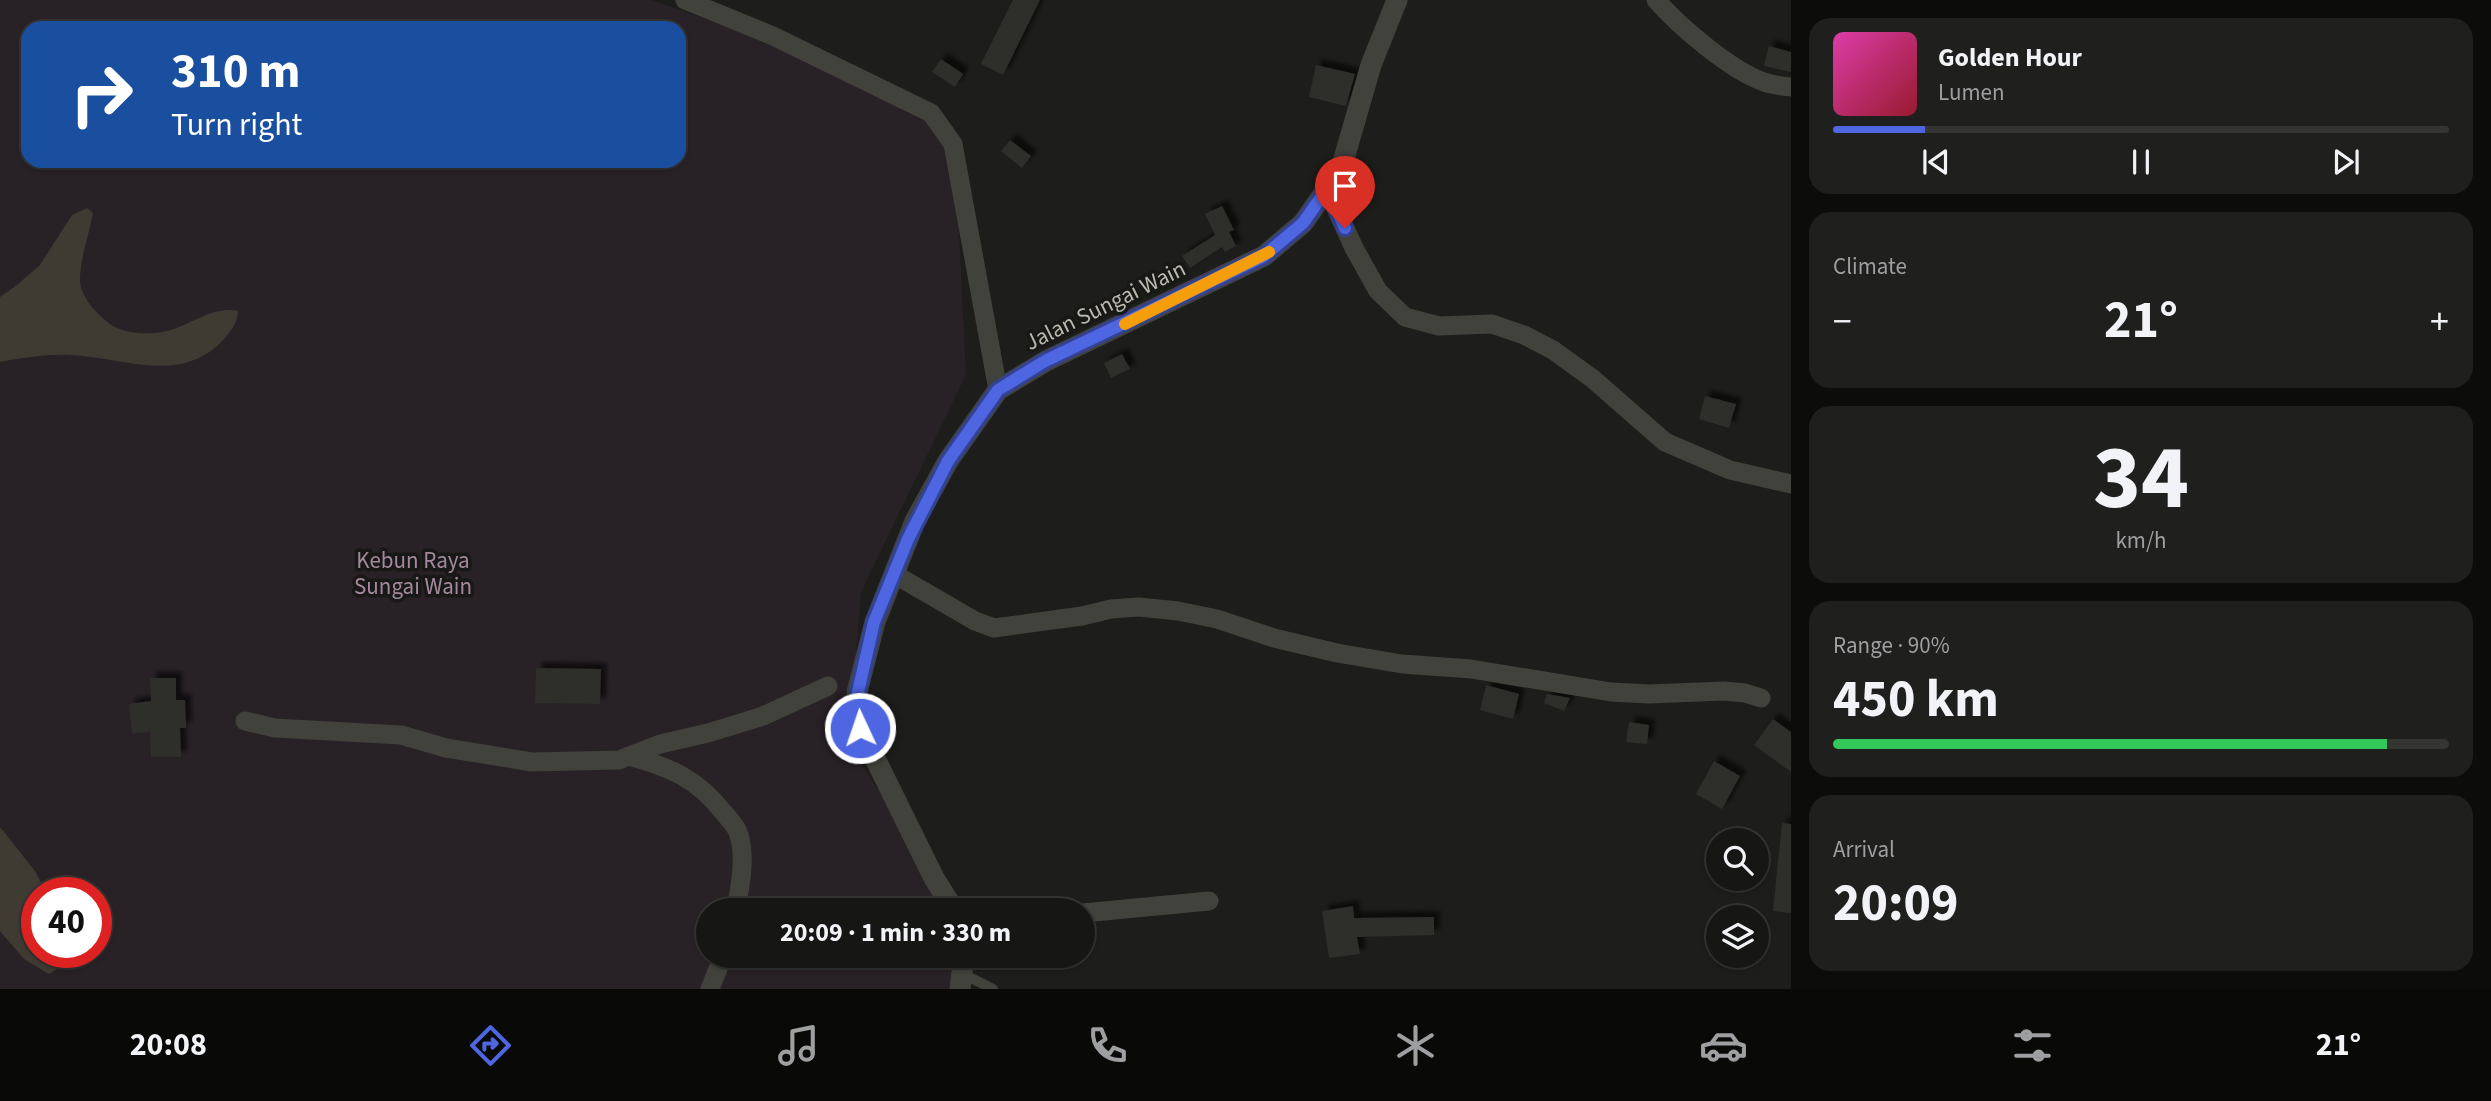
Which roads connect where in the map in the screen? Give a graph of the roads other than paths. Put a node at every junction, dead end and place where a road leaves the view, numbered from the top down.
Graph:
1 (685, 0) edge
2 (1397, 0) edge
3 (1656, 0) edge
4 (1791, 87) edge
5 (1327, 189) junction
6 (998, 390) junction
7 (1791, 484) edge
8 (894, 573) junction
9 (828, 686) dead end
10 (1761, 698) dead end
11 (245, 721) dead end
12 (629, 756) junction
13 (738, 898) edge
14 (946, 898) edge
15 (1209, 901) dead end
16 (1095, 912) edge
17 (718, 968) edge
18 (962, 973) edge
19 (710, 989) edge
20 (993, 989) edge

1 - 6 street
2 - 5 street, Jalan Sungai Wain
3 - 4 street
5 - 6 street, Jalan Sungai Wain
5 - 7 street
6 - 8 street, Jalan Sungai Wain
8 - 10 street
8 - 14 street, Jalan Sungai Wain
9 - 12 street
11 - 12 street
12 - 13 street
15 - 16 street
17 - 19 street
18 - 20 lane

